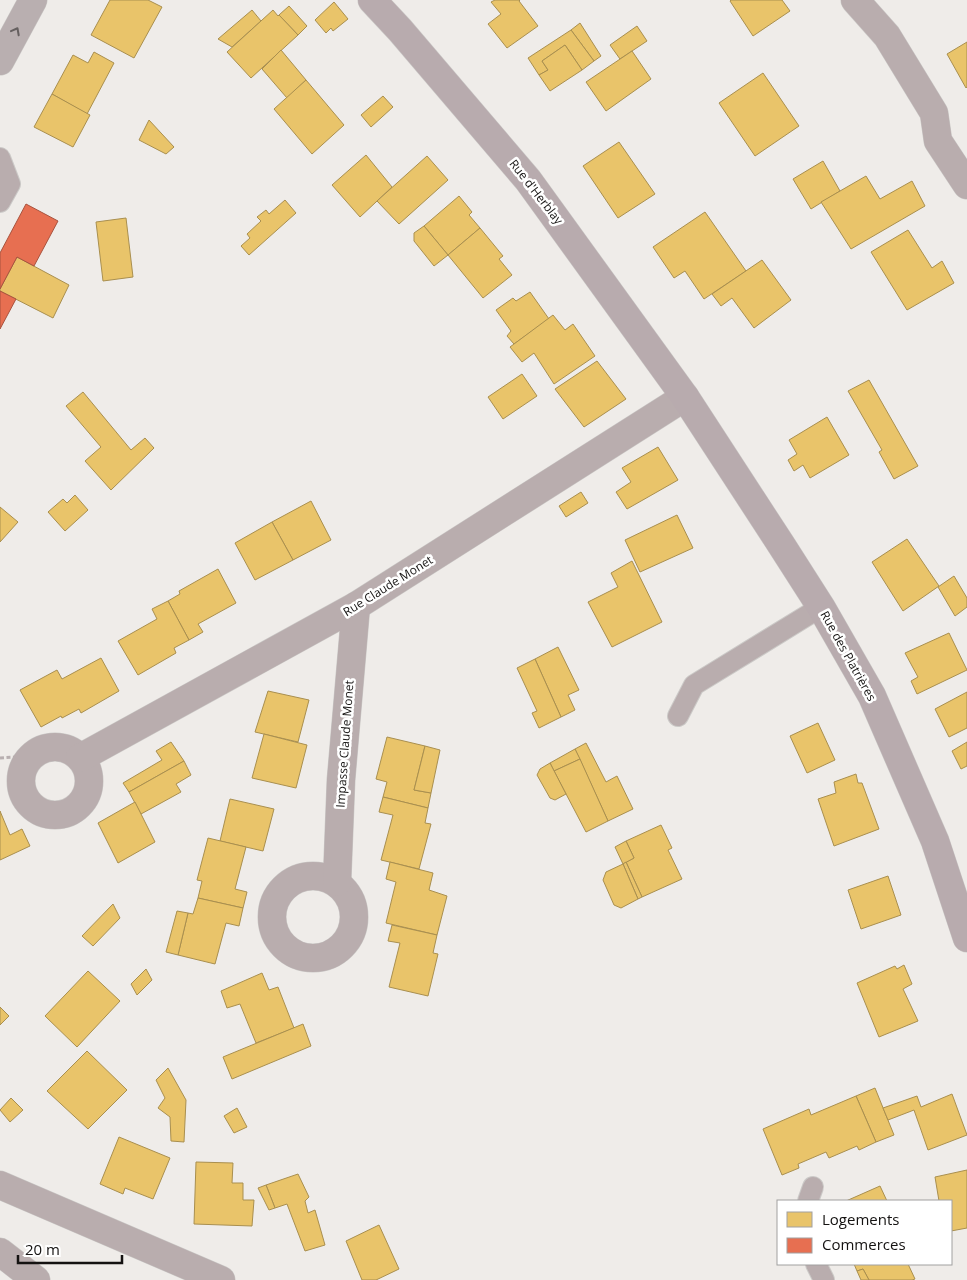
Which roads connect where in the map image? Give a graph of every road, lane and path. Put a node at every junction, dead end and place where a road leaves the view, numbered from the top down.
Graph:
1 (33, 0) edge
2 (372, 0) edge
3 (856, 0) edge
4 (0, 61) edge
5 (0, 158) edge
6 (967, 185) edge
7 (0, 202) edge
8 (685, 397) junction
9 (356, 606) junction
10 (821, 608) junction
11 (678, 716) dead end
12 (31, 756) junction
13 (0, 758) edge
14 (80, 758) junction
15 (337, 882) dead end
16 (967, 938) edge
17 (0, 1185) edge
18 (0, 1252) edge
19 (816, 1265) edge
20 (36, 1280) edge
21 (221, 1280) edge
22 (824, 1280) edge

4 -> 1 main road
2 - 8 main road, Rue d'Herblay
3 - 6 street
5 - 7 lane
8 - 9 street, Rue Claude Monet
8 - 10 main road, Rue des Platrières
9 - 14 street, Rue Claude Monet
9 - 15 street, Impasse Claude Monet
10 - 11 lane
10 - 16 main road, Rue des Platrières
12 - 13 path
12 - 14 street
12 - 14 street
17 - 21 street
18 - 20 street
19 - 22 lane

